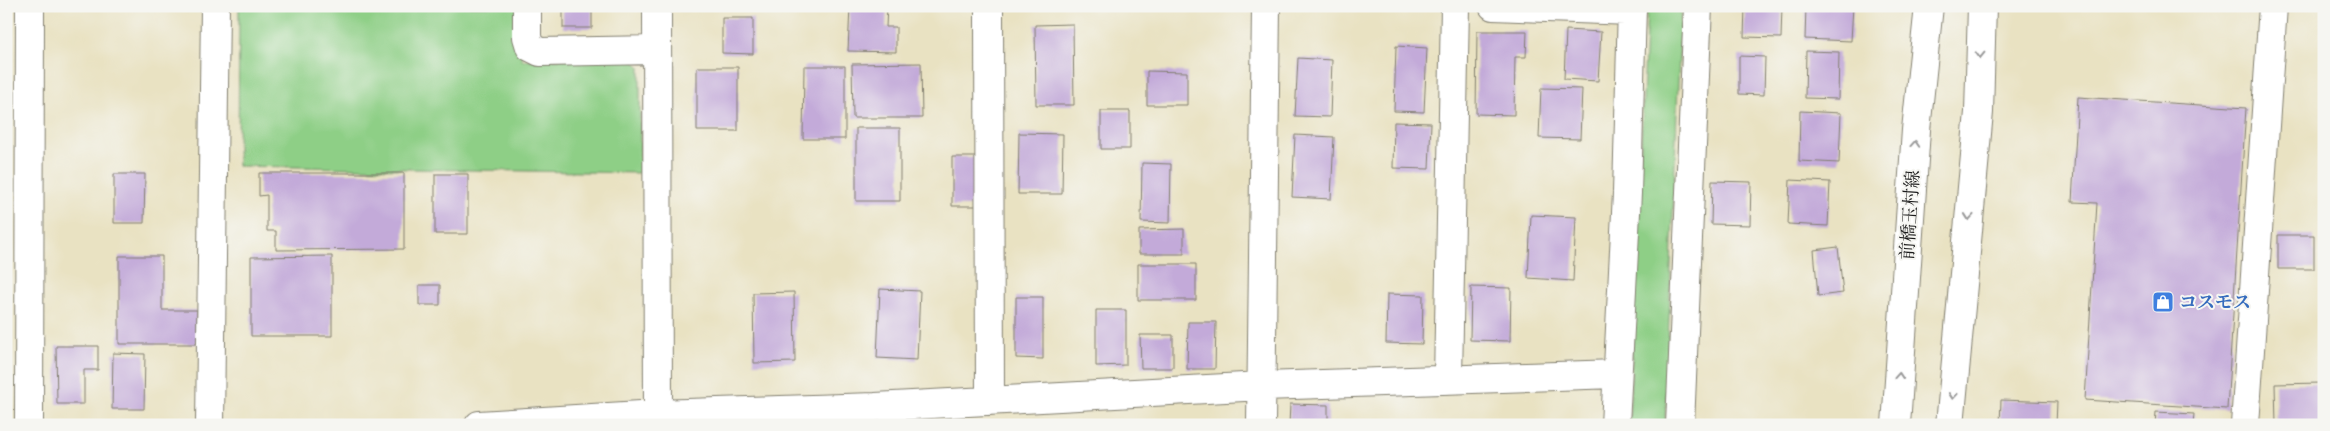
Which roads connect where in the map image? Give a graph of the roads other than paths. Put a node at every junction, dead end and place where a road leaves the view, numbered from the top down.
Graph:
1 (30, 6) edge
2 (215, 6) edge
3 (527, 6) edge
4 (657, 6) edge
5 (989, 6) edge
6 (1266, 6) edge
7 (1454, 6) edge
8 (1493, 6) edge
9 (1698, 6) edge
10 (1929, 6) edge
11 (1982, 6) edge
12 (2272, 6) edge
13 (1632, 8) edge
14 (657, 50) junction
15 (1617, 374) junction
16 (1448, 379) junction
17 (1262, 386) junction
18 (990, 400) junction
19 (876, 416) edge
20 (657, 419) edge
21 (29, 425) edge
22 (210, 425) edge
23 (479, 425) edge
24 (1261, 425) edge
25 (1616, 425) edge
26 (1680, 425) edge
27 (1896, 425) edge
28 (1950, 425) edge
29 (2245, 425) edge

1 - 21 street
2 - 22 street
3 - 14 street
4 - 14 street
5 - 18 street
6 - 17 street
7 - 16 street
8 - 13 street
9 - 26 street
27 -> 10 street, 前橋玉村線
11 -> 28 street
12 - 29 street
13 - 15 street
14 - 20 street
15 - 16 street
15 - 25 street
16 - 17 street
17 - 18 street
17 - 24 street
18 - 19 street
19 - 20 street
20 - 23 street

